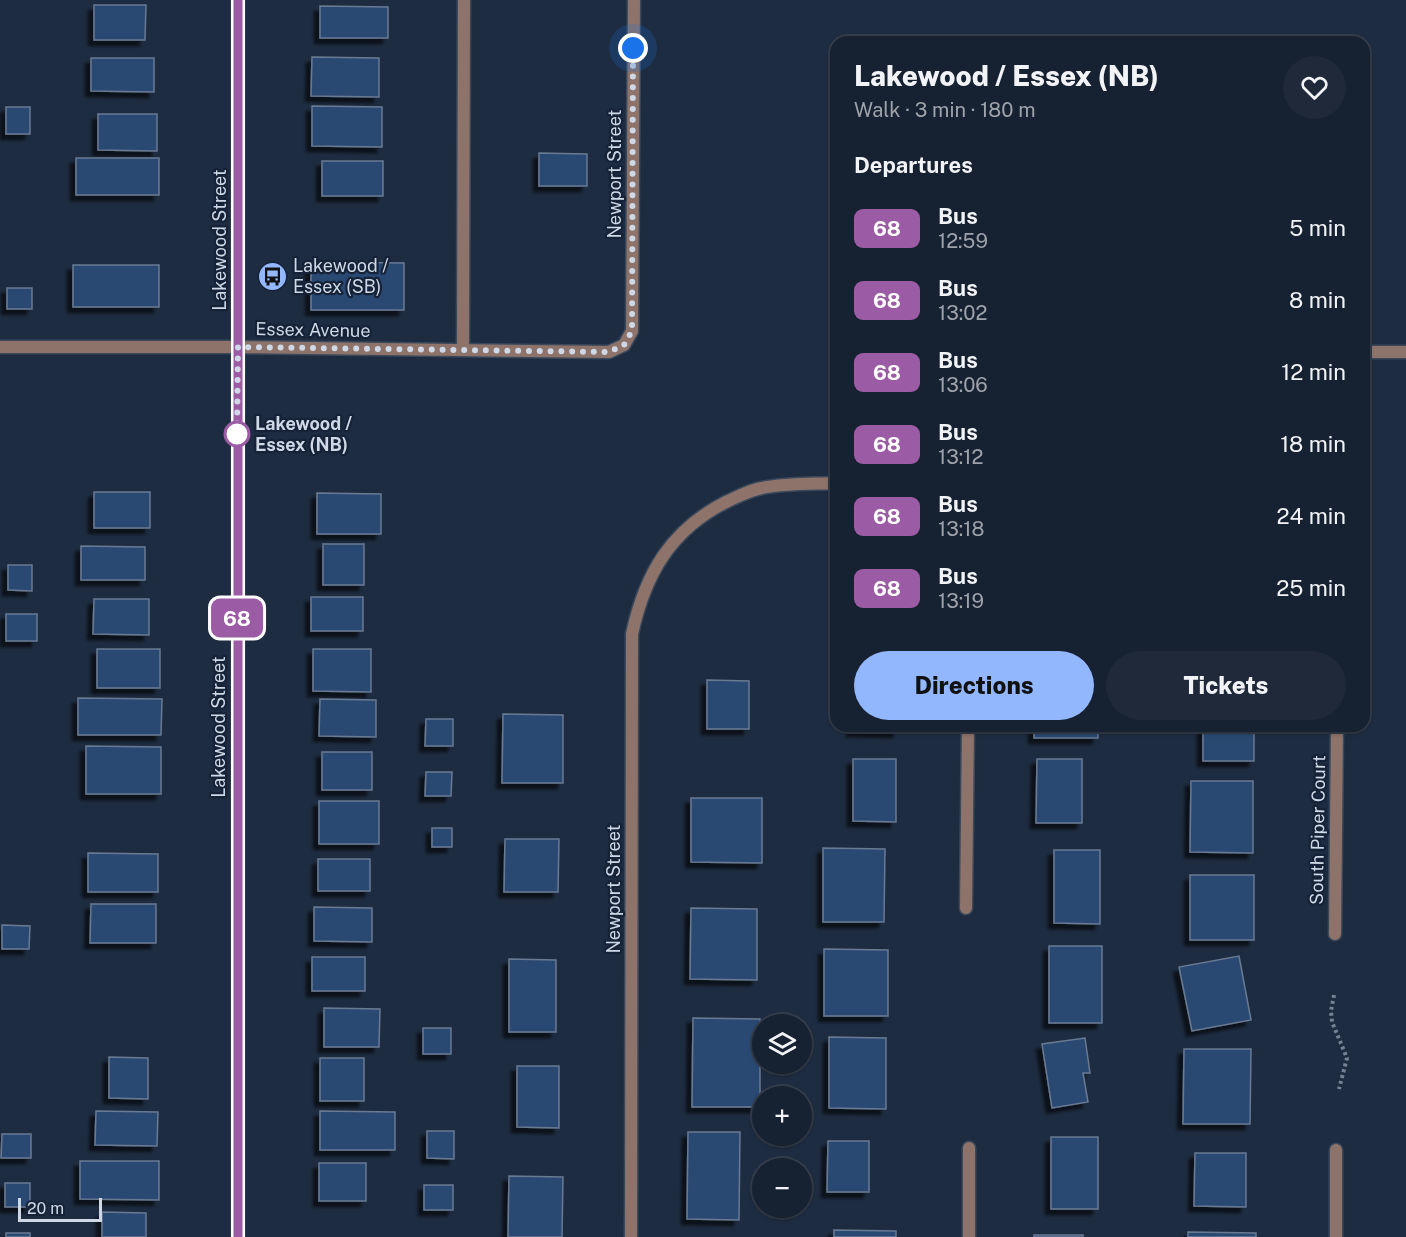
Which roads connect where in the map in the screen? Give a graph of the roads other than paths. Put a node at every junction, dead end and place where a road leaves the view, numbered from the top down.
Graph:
1 (238, 0) edge
2 (464, 0) edge
3 (634, 0) edge
4 (624, 345) joint
5 (0, 347) edge
6 (238, 347) junction
7 (463, 350) junction
8 (1370, 352) edge
9 (1406, 352) edge
10 (830, 483) edge
11 (968, 732) edge
12 (1337, 732) edge
13 (966, 908) dead end
14 (1335, 934) dead end
15 (969, 1148) dead end
16 (1336, 1150) dead end
17 (238, 1237) edge
18 (631, 1237) edge
19 (969, 1237) edge
20 (1336, 1237) edge

1 - 6 street, Lakewood Street
2 - 7 street
3 - 4 street, Newport Street
4 - 7 street, Essex Avenue
5 - 6 street, Essex Avenue
6 - 7 street, Essex Avenue
6 - 17 street, Lakewood Street
8 - 9 street
10 - 18 street, Newport Street
11 - 13 street
12 - 14 street, South Piper Court
15 - 19 street
16 - 20 street

